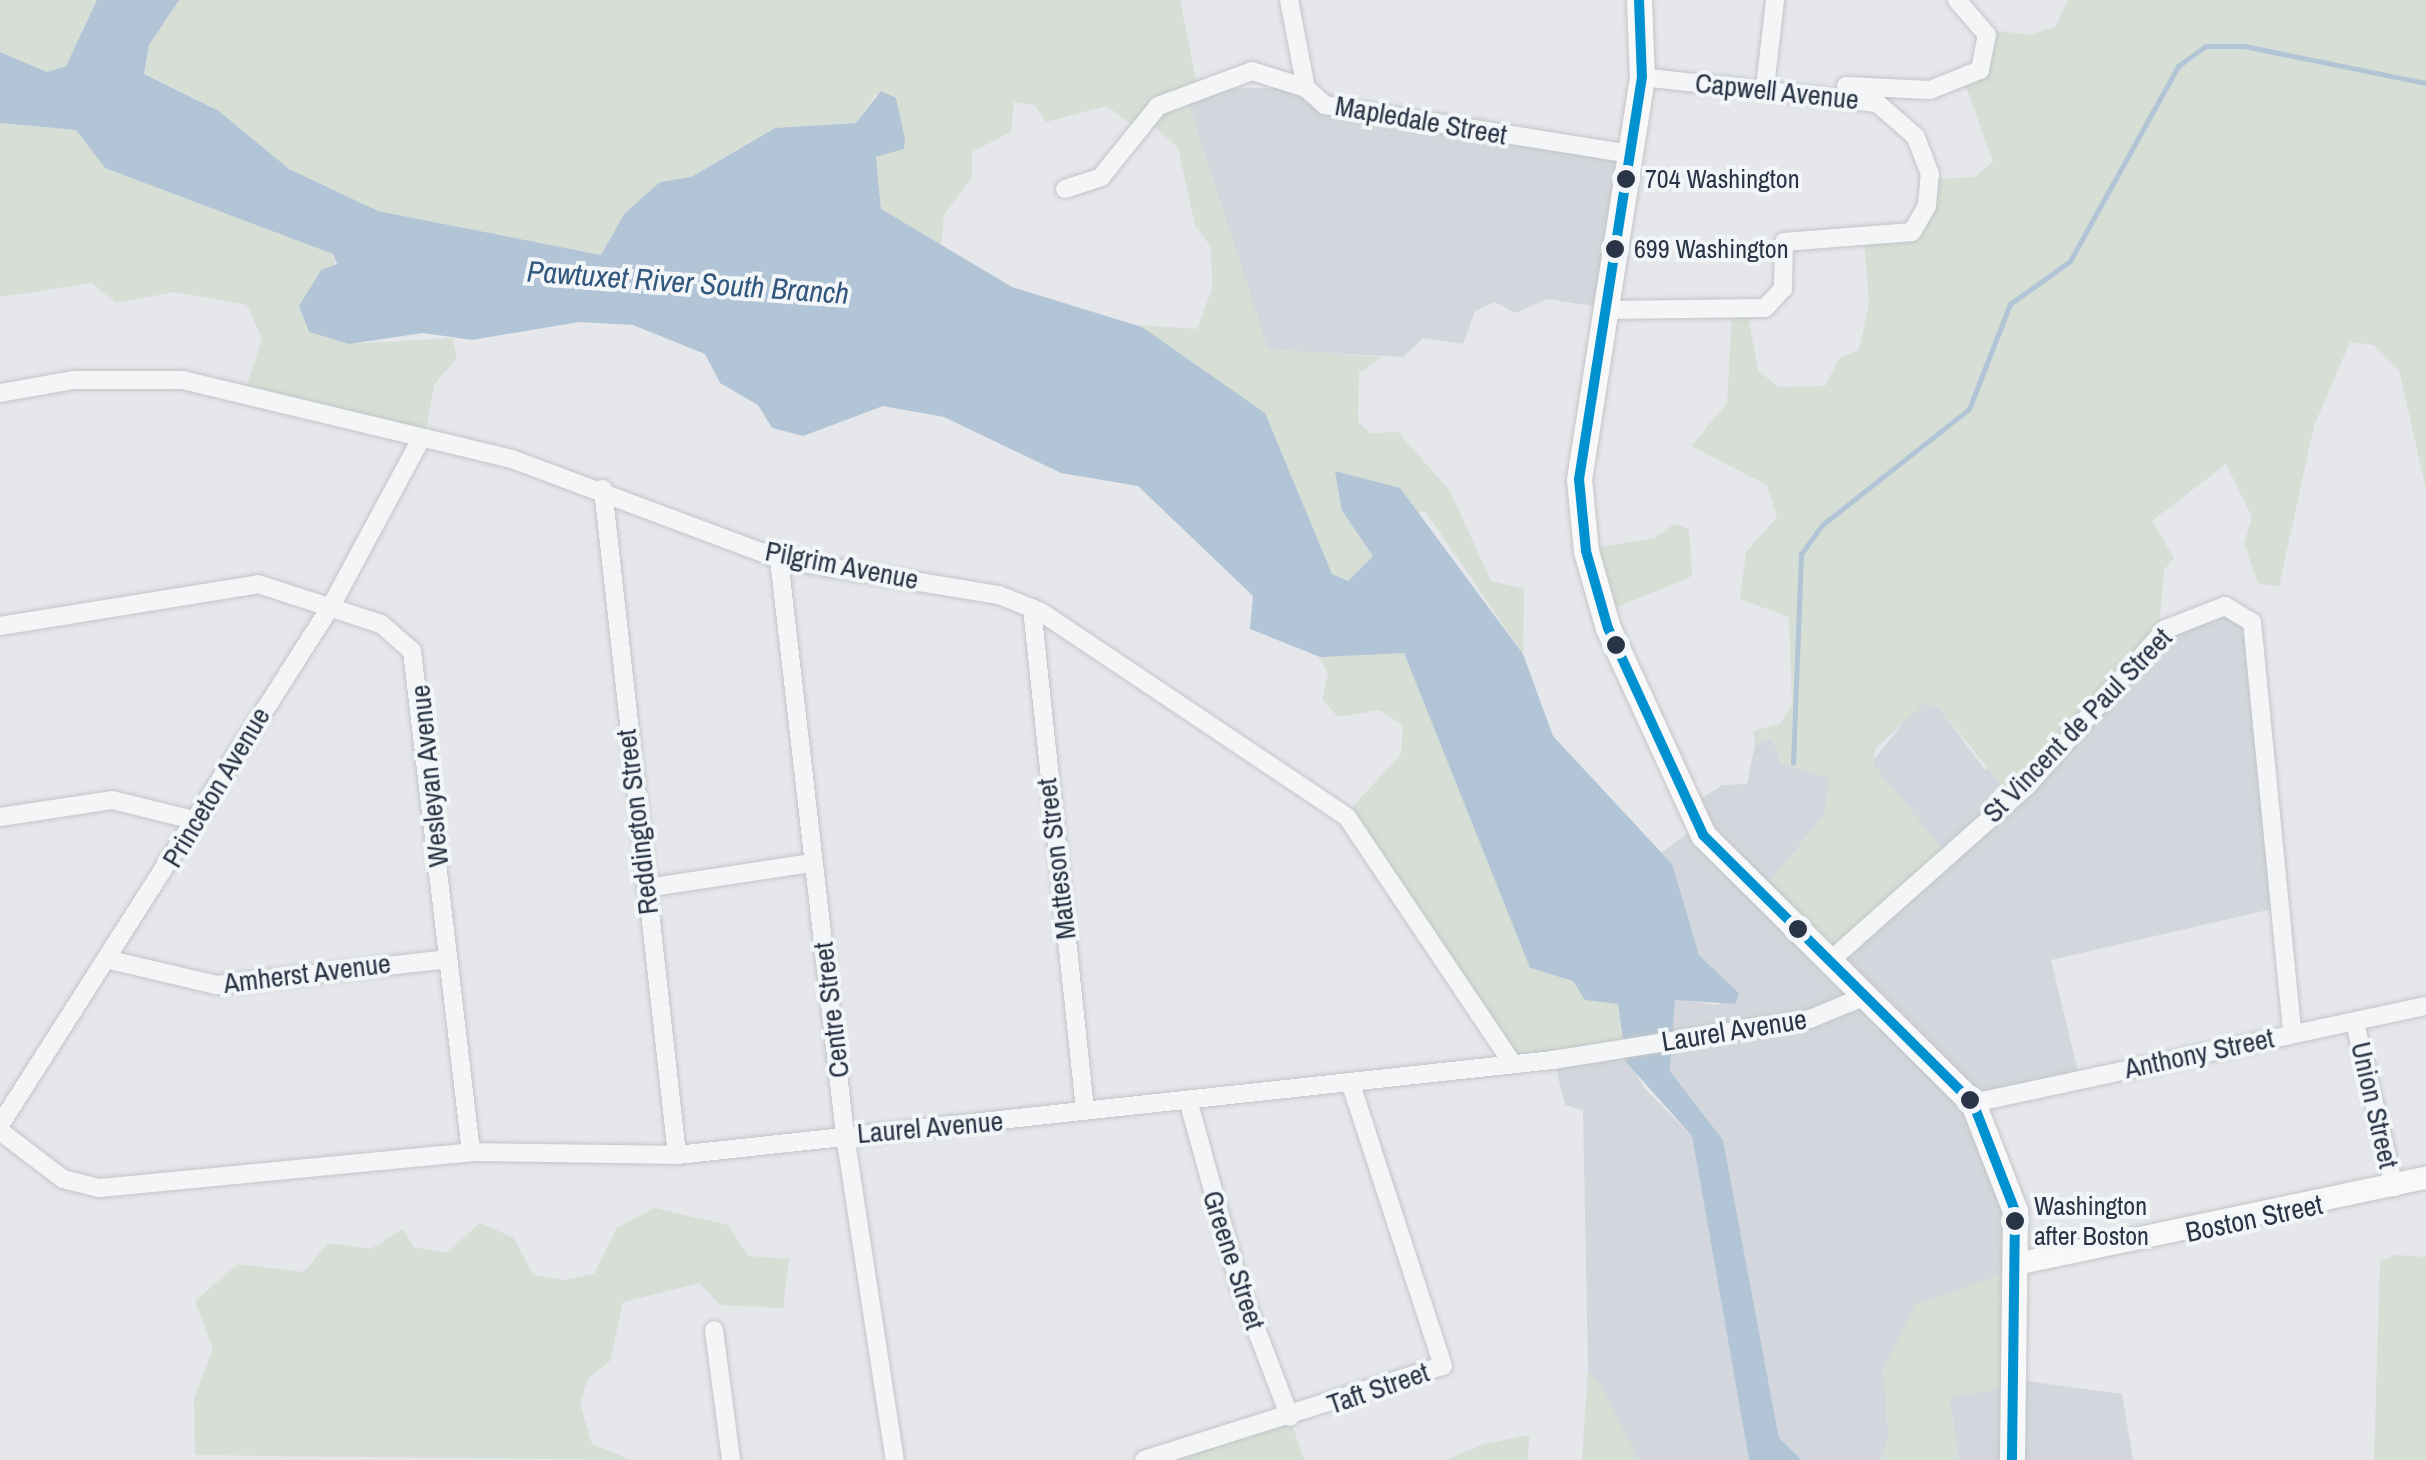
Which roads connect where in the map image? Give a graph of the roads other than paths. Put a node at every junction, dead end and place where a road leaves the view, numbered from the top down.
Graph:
1 (1288, 0) edge
2 (1639, 0) edge
3 (1774, 0) edge
4 (1957, 0) edge
5 (1642, 77) junction
6 (1766, 87) junction
7 (1306, 88) junction
8 (1822, 90) junction
9 (1630, 154) junction
10 (1065, 189) dead end
11 (1604, 310) junction
12 (0, 393) edge
13 (420, 441) junction
14 (603, 489) junction
15 (778, 559) junction
16 (331, 606) junction
17 (1032, 608) junction
18 (0, 626) edge
19 (0, 817) edge
20 (194, 820) junction
21 (811, 863) junction
22 (646, 888) junction
23 (1832, 959) junction
24 (110, 960) junction
25 (447, 960) junction
26 (1868, 994) junction
27 (2426, 1006) edge
28 (2355, 1022) junction
29 (2292, 1033) junction
30 (1512, 1063) junction
31 (1351, 1084) junction
32 (1188, 1100) junction
33 (1973, 1103) junction
34 (1084, 1110) junction
35 (0, 1128) edge
36 (845, 1135) junction
37 (471, 1152) junction
38 (677, 1155) junction
39 (2426, 1178) edge
40 (2394, 1186) junction
41 (2021, 1263) junction
42 (714, 1330) dead end
43 (1290, 1417) junction
44 (732, 1460) edge
45 (895, 1460) edge
46 (1144, 1460) edge
47 (2012, 1460) edge

1 - 7 street, Mapledale Street
2 - 5 main road
3 - 6 street
4 - 8 street
5 - 6 street, Capwell Avenue
5 - 9 main road
6 - 8 street, Capwell Avenue
7 - 9 street, Mapledale Street
7 - 10 street
8 - 11 street, Capwell Avenue
9 - 11 main road
11 - 23 main road
12 - 13 street, Pilgrim Avenue
13 - 14 street, Pilgrim Avenue
13 - 16 street, Princeton Avenue
14 - 15 street, Pilgrim Avenue
14 - 22 street, Reddington Street
15 - 17 street, Pilgrim Avenue
15 - 21 street, Centre Street
16 - 18 street, Wesleyan Avenue
16 - 20 street, Princeton Avenue
16 - 25 street, Wesleyan Avenue
17 - 30 street, Pilgrim Avenue
17 - 34 street, Matteson Street
19 - 20 street
20 - 24 street, Princeton Avenue
21 - 22 street
21 - 36 street, Centre Street
22 - 38 street, Reddington Street
23 - 26 main road
23 - 29 street, St Vincent de Paul Street
24 - 25 street, Amherst Avenue
24 - 35 street, Princeton Avenue
25 - 37 street, Wesleyan Avenue
26 - 30 street, Laurel Avenue
26 - 33 main road
27 - 28 street, Anthony Street
28 - 29 street, Anthony Street
28 - 40 street, Union Street
29 - 33 street, Anthony Street
30 - 31 street, Laurel Avenue
31 - 32 street, Laurel Avenue
31 - 43 street, Taft Street
32 - 34 street, Laurel Avenue
32 - 43 street, Greene Street
33 - 41 main road
34 - 36 street, Laurel Avenue
35 - 37 street, Laurel Avenue
36 - 38 street, Laurel Avenue
36 - 45 street, Centre Street
37 - 38 street, Laurel Avenue
39 - 40 street, Boston Street
40 - 41 street, Boston Street
41 - 47 main road
42 - 44 street
43 - 46 street, Taft Street

